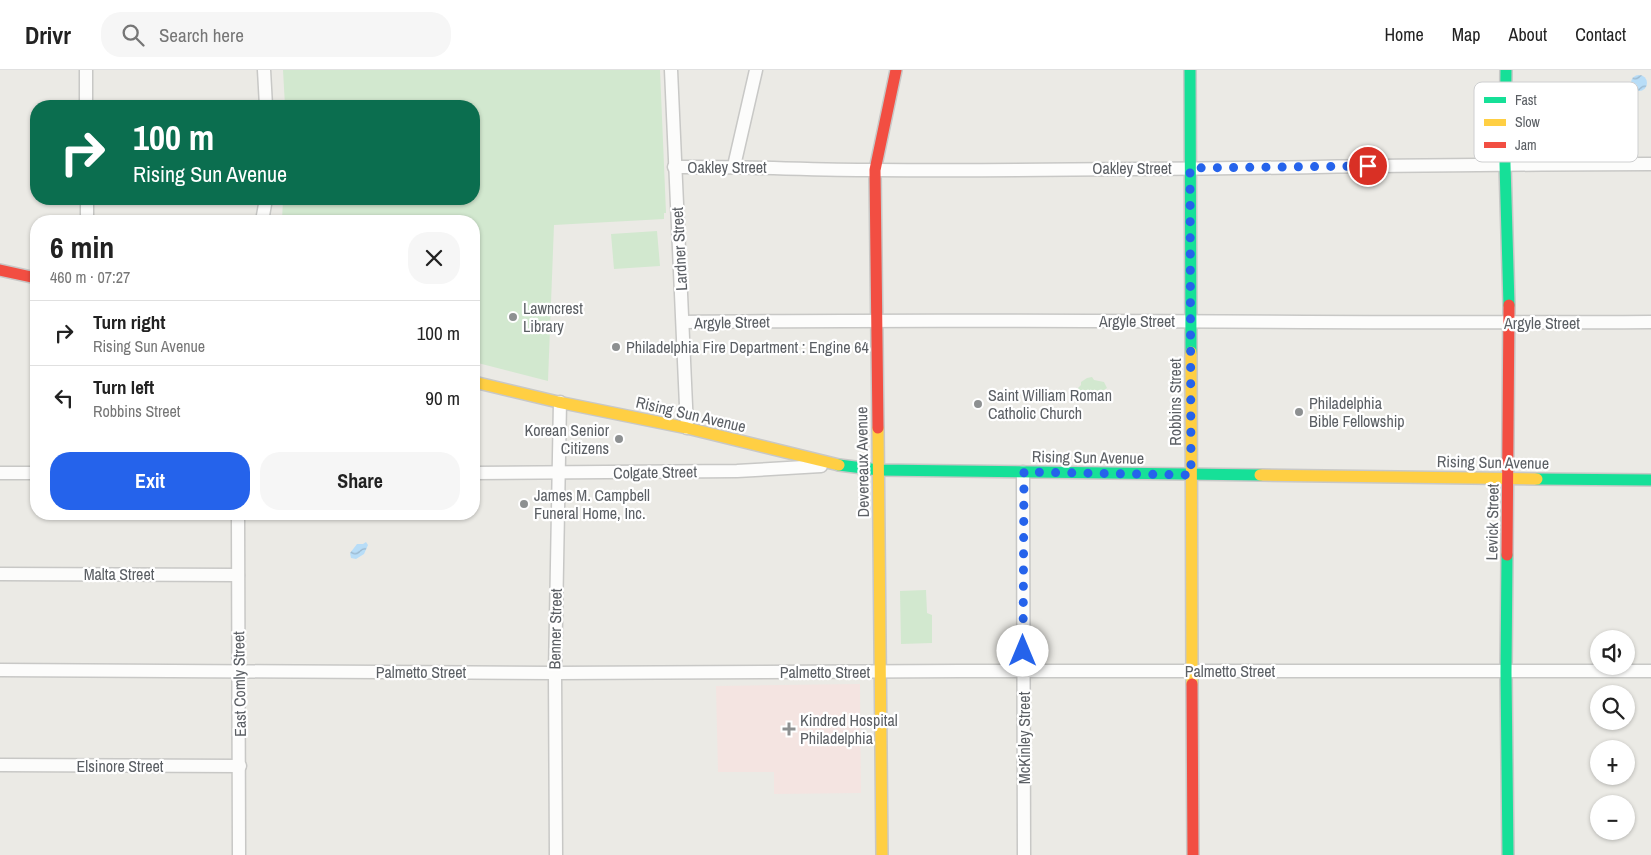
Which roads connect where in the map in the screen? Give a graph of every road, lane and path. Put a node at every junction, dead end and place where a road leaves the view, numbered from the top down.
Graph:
1 (86, 70) edge
2 (264, 70) edge
3 (670, 70) edge
4 (756, 70) edge
5 (896, 70) edge
6 (1190, 70) edge
7 (86, 100) edge
8 (266, 100) edge
9 (1505, 164) junction
10 (1651, 164) edge
11 (734, 166) junction
12 (674, 167) junction
13 (1190, 168) junction
14 (875, 170) junction
15 (0, 270) edge
16 (30, 277) edge
17 (876, 320) junction
18 (683, 322) junction
19 (1192, 322) junction
20 (1651, 322) edge
21 (1509, 323) junction
22 (480, 383) edge
23 (560, 402) junction
24 (687, 428) junction
25 (836, 465) junction
26 (879, 470) junction
27 (1024, 472) junction
28 (0, 473) edge
29 (30, 473) edge
30 (480, 473) edge
31 (557, 473) junction
32 (1191, 475) junction
33 (1508, 479) junction
34 (1651, 480) edge
35 (238, 520) edge
36 (0, 574) edge
37 (238, 574) junction
38 (0, 670) edge
39 (881, 671) junction
40 (1023, 671) junction
41 (1192, 671) junction
42 (1651, 671) edge
43 (238, 672) junction
44 (1506, 672) junction
45 (554, 673) junction
46 (0, 766) edge
47 (240, 766) junction
48 (239, 855) edge
49 (556, 855) edge
50 (882, 855) edge
51 (1024, 855) edge
52 (1193, 855) edge
53 (1508, 855) edge

1 - 7 street
2 - 8 street
3 - 12 street, Lardner Street
4 - 11 street
5 - 14 street, Devereaux Avenue
6 - 13 street, Robbins Street
9 - 10 street, Oakley Street
9 - 13 street, Oakley Street
9 - 21 street, Levick Street
11 - 12 street, Oakley Street
11 - 14 street, Oakley Street
12 - 18 street, Lardner Street
13 - 14 street, Oakley Street
13 - 19 street, Robbins Street
14 - 17 street, Devereaux Avenue
15 - 16 street
17 - 18 street, Argyle Street
17 - 19 street, Argyle Street
17 - 26 street, Devereaux Avenue
18 - 24 street, Lardner Street
19 - 21 street, Argyle Street
19 - 32 street, Robbins Street
20 - 21 street, Argyle Street
21 - 33 street, Levick Street
22 - 23 street, Rising Sun Avenue
23 - 24 street, Rising Sun Avenue
23 - 31 street, Benner Street
24 - 25 street, Rising Sun Avenue
25 - 26 street, Rising Sun Avenue
25 - 31 street, Colgate Street
26 - 27 street, Rising Sun Avenue
26 - 39 street, Devereaux Avenue
27 - 32 street, Rising Sun Avenue
27 - 40 street, McKinley Street
28 - 29 street
30 - 31 street, Colgate Street
31 - 45 street, Benner Street
32 - 33 street, Rising Sun Avenue
32 - 41 street, Robbins Street
33 - 34 street, Rising Sun Avenue
33 - 44 street, Levick Street
35 - 37 street, East Comly Street
36 - 37 street, Malta Street
37 - 43 street, East Comly Street
38 - 43 street, Palmetto Street
39 - 40 street, Palmetto Street
39 - 45 street, Palmetto Street
39 - 50 street, Devereaux Avenue
40 - 41 street, Palmetto Street
40 - 51 street, McKinley Street
41 - 44 street, Palmetto Street
41 - 52 street, Robbins Street
42 - 44 street, Palmetto Street
43 - 45 street, Palmetto Street
43 - 47 street, East Comly Street
44 - 53 street, Levick Street
45 - 49 street, Benner Street
46 - 47 street, Elsinore Street
47 - 48 street, East Comly Street

